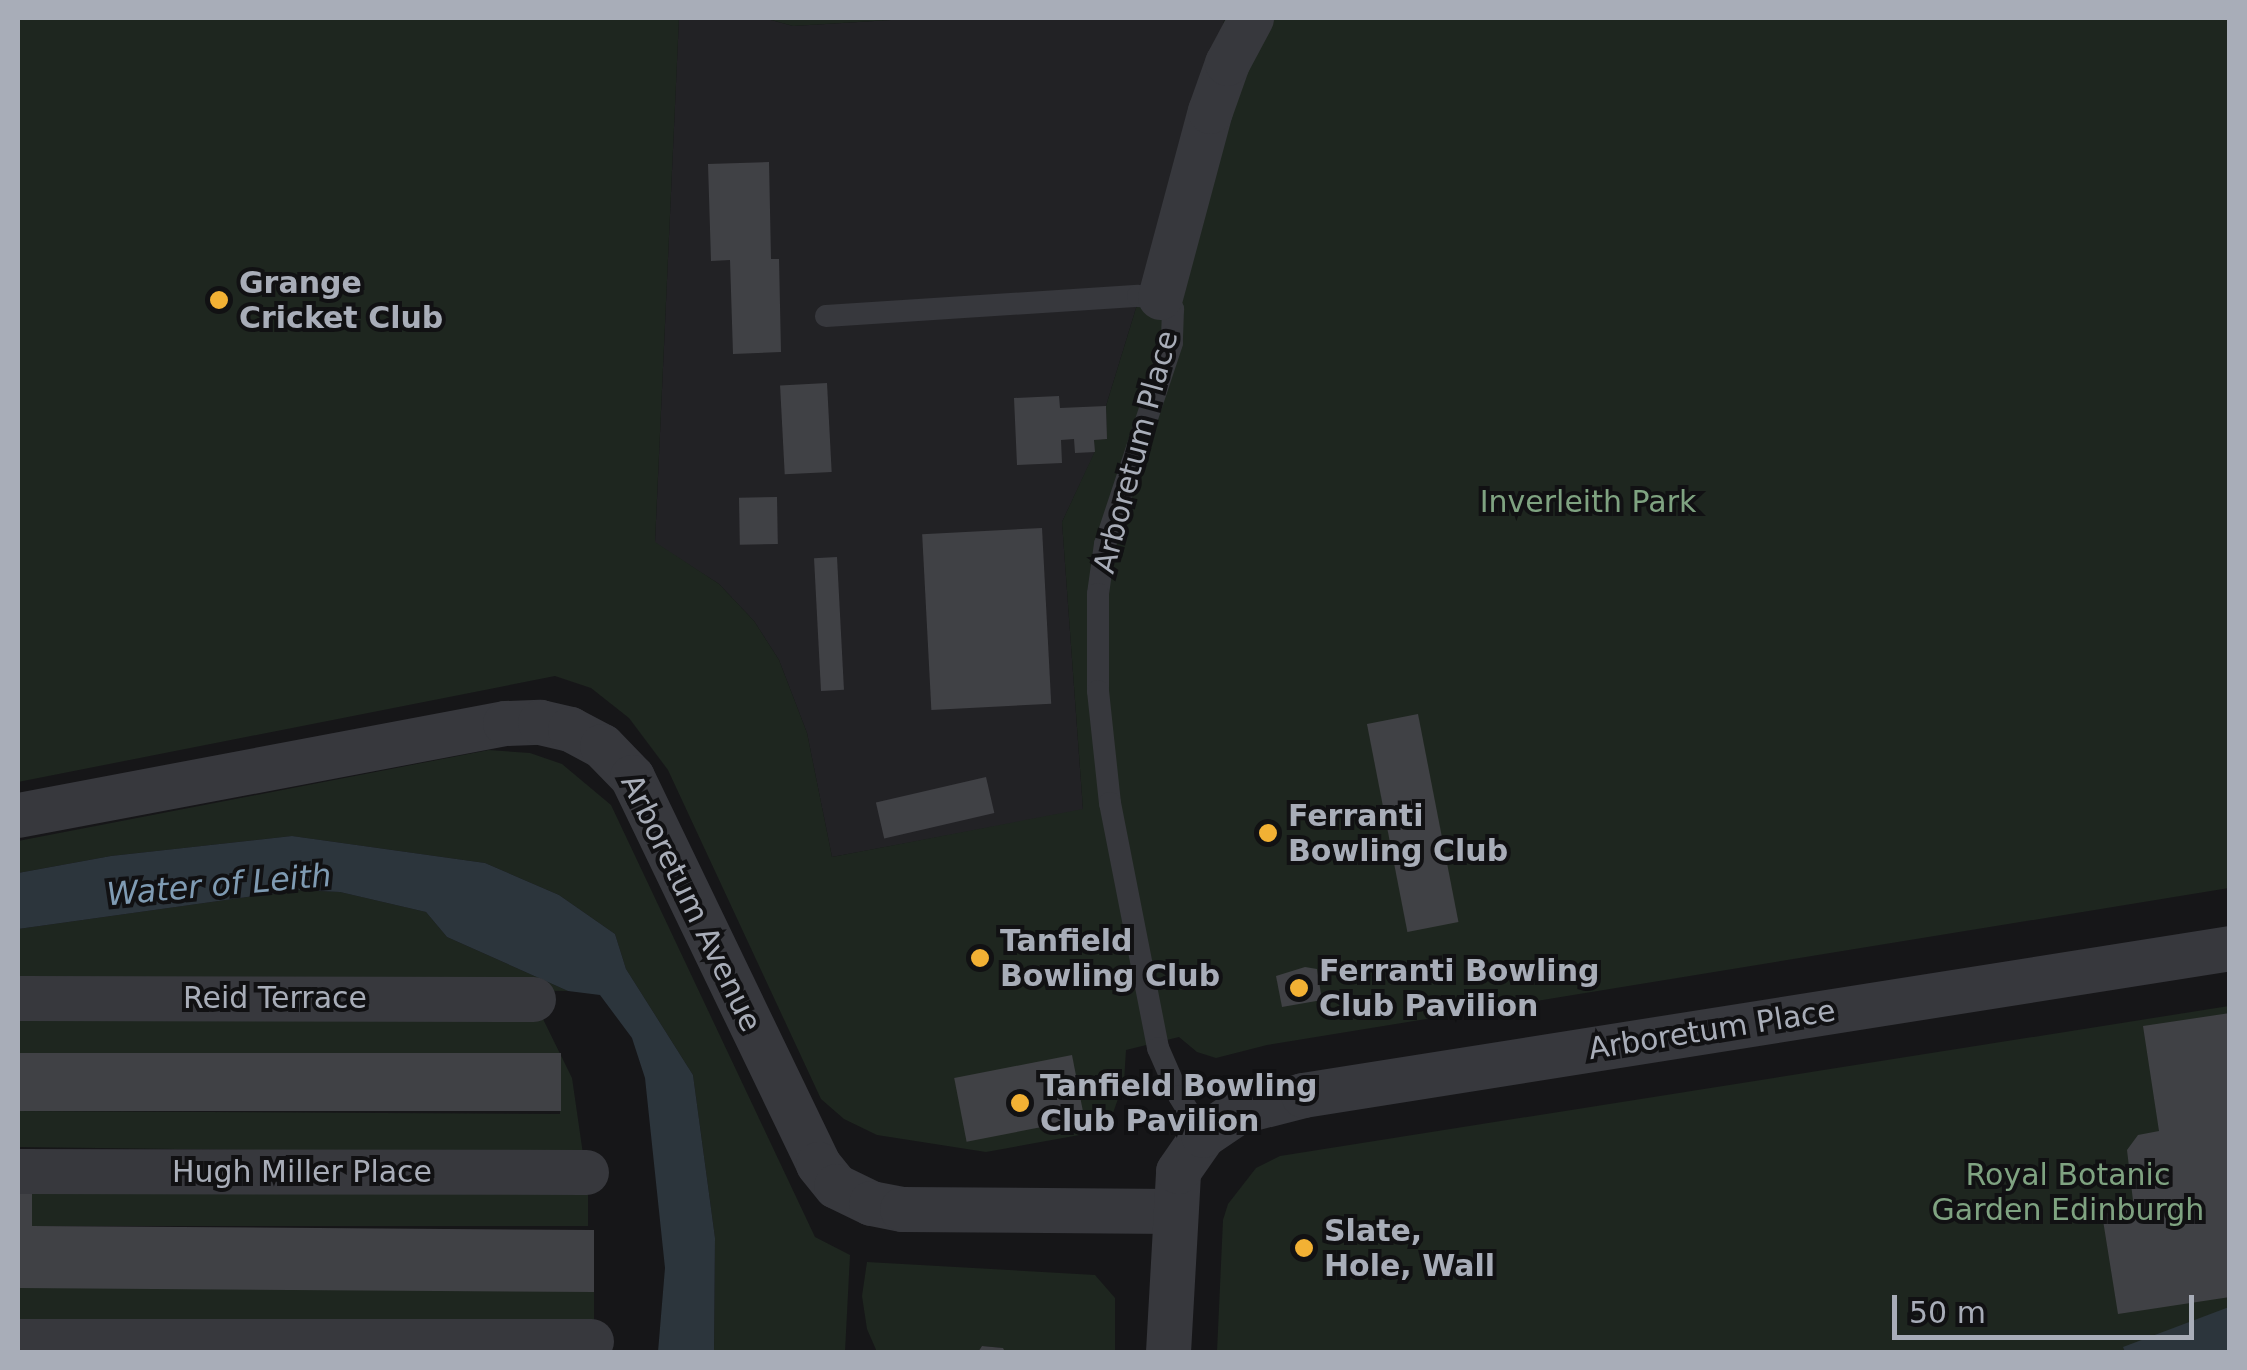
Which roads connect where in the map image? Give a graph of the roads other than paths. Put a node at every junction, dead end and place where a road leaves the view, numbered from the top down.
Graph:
1 (1252, 18) edge
2 (1160, 297) junction
3 (826, 316) dead end
4 (18, 814) edge
5 (2230, 948) edge
6 (18, 998) edge
7 (533, 999) dead end
8 (1203, 1135) junction
9 (18, 1171) edge
10 (586, 1172) dead end
11 (1173, 1211) junction
12 (18, 1341) edge
13 (591, 1342) dead end
14 (1168, 1352) edge

1 - 2 street
2 - 3 lane
2 - 8 lane, Arboretum Place
4 - 11 street, Arboretum Avenue
5 - 8 street, Arboretum Place
6 - 7 street, Reid Terrace
8 - 11 street, Arboretum Place
9 - 10 street, Hugh Miller Place
11 - 14 street, Arboretum Place
12 - 13 street

